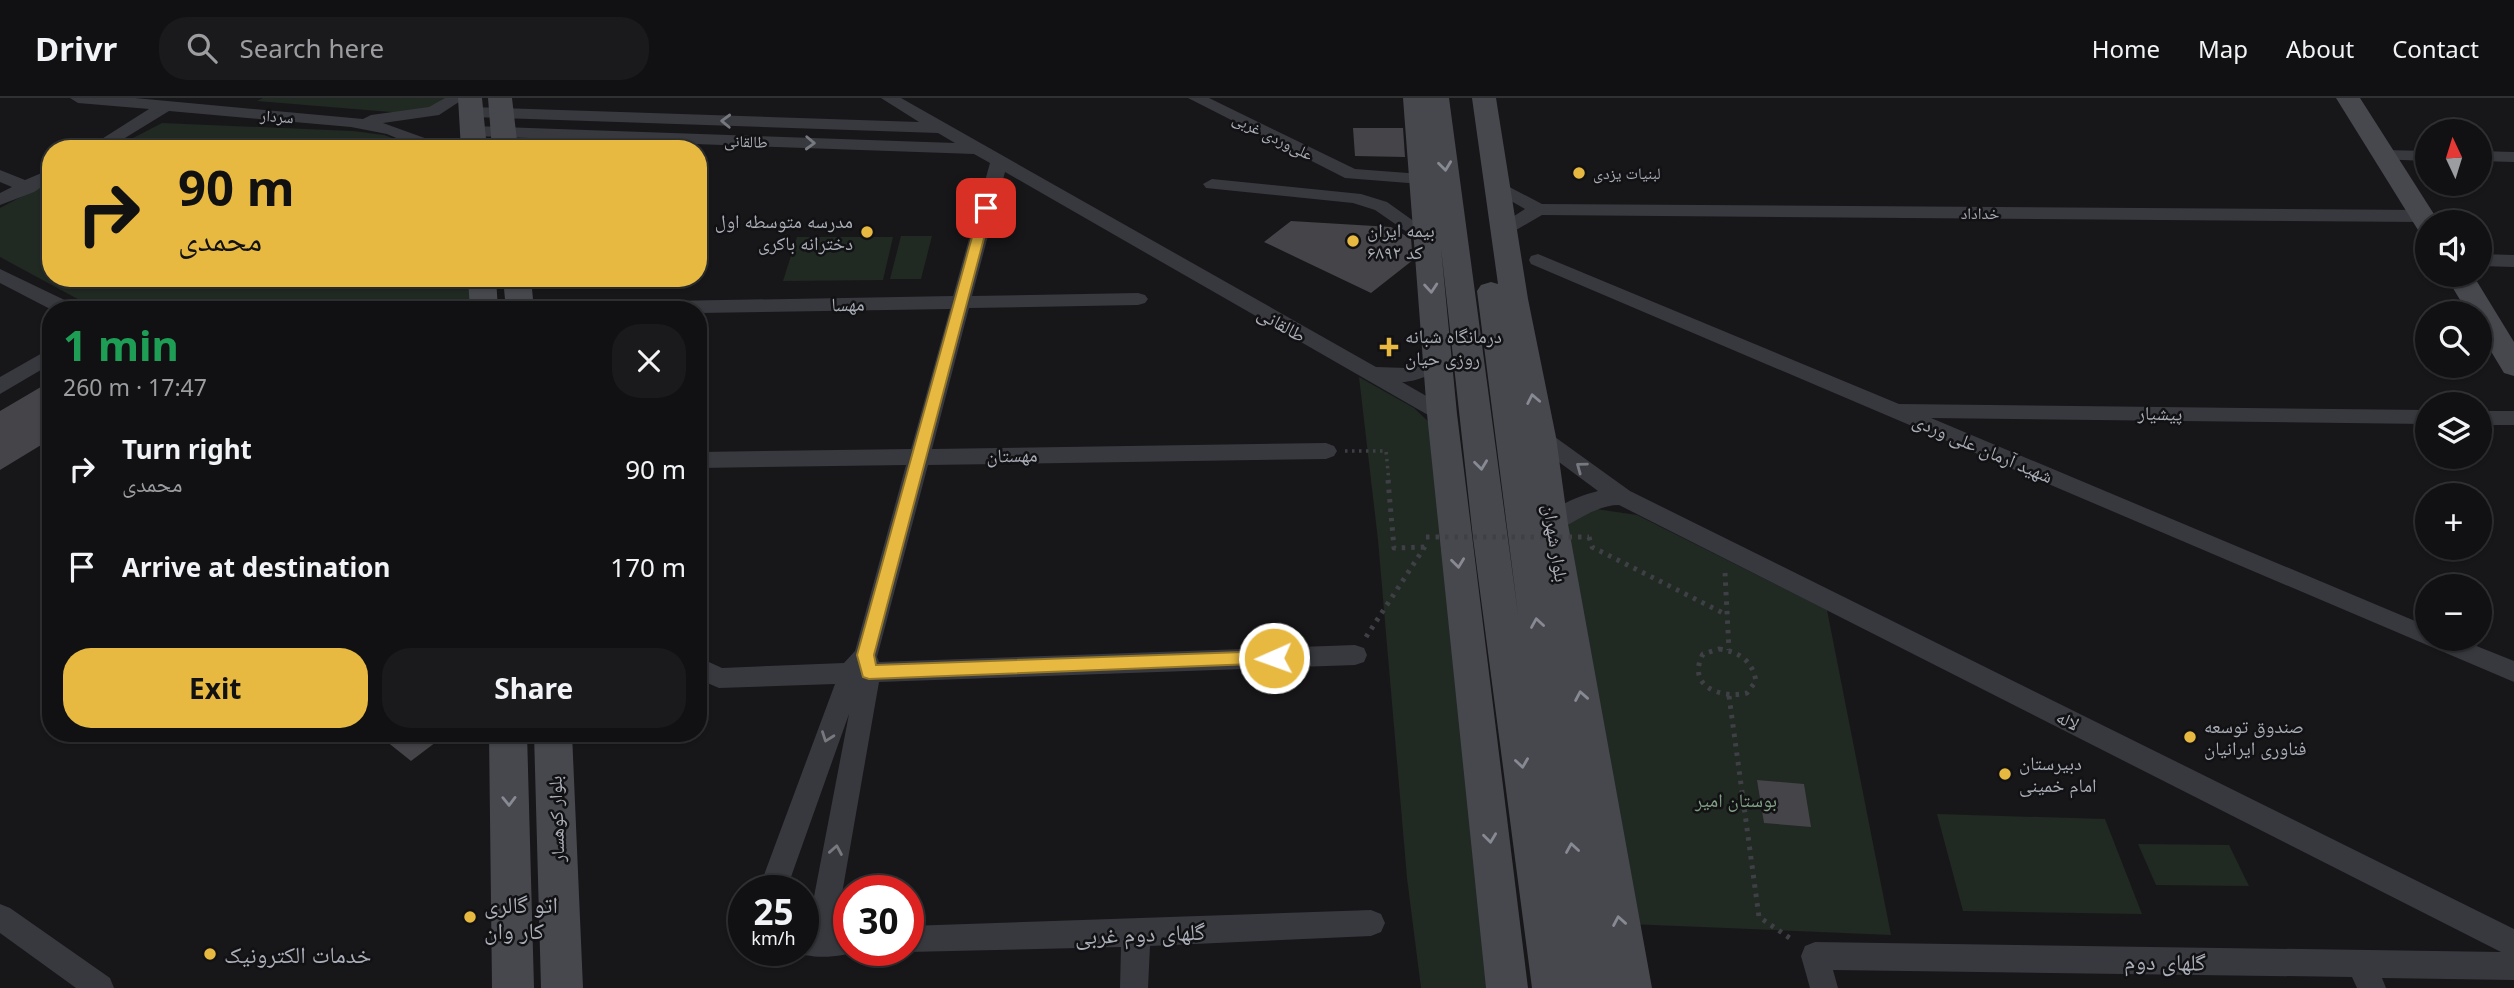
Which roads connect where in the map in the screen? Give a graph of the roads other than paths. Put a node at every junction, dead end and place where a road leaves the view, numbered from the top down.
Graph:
1 (78, 98) edge
2 (889, 98) edge
3 (1196, 98) edge
4 (1415, 98) edge
5 (1437, 98) edge
6 (1463, 98) edge
7 (1484, 98) edge
8 (2348, 98) edge
9 (163, 108) junction
10 (469, 117) edge
11 (351, 122) junction
12 (502, 123) edge
13 (941, 128) junction
14 (109, 140) edge
15 (416, 140) edge
16 (978, 149) junction
17 (2384, 155) junction
18 (2415, 156) edge
19 (2492, 156) edge
20 (2514, 157) edge
21 (999, 161) junction
22 (1351, 174) junction
23 (0, 175) edge
24 (42, 179) edge
25 (1421, 180) junction
26 (1212, 184) dead end
27 (28, 188) junction
28 (1338, 196) junction
29 (0, 200) edge
30 (2419, 210) edge
31 (1524, 218) junction
32 (2415, 220) edge
33 (1427, 237) junction
34 (1538, 260) dead end
35 (2492, 260) edge
36 (2514, 261) edge
37 (2, 276) edge
38 (2466, 287) edge
39 (1138, 299) dead end
40 (51, 301) edge
41 (961, 302) junction
42 (707, 306) edge
43 (42, 361) edge
44 (1437, 361) junction
45 (2514, 366) edge
46 (1368, 374) junction
47 (0, 387) edge
48 (1892, 409) junction
49 (1442, 414) junction
50 (2415, 417) edge
51 (2492, 418) edge
52 (2514, 418) edge
53 (1540, 436) junction
54 (1326, 451) road end
55 (919, 456) junction
56 (707, 460) edge
57 (1622, 497) junction
58 (1552, 524) junction
59 (2415, 631) edge
60 (2463, 651) edge
61 (1355, 655) road end
62 (862, 667) junction
63 (707, 672) edge
64 (2514, 672) edge
65 (508, 742) edge
66 (553, 742) edge
67 (778, 875) edge
68 (819, 904) edge
69 (0, 917) edge
70 (1371, 923) dead end
71 (1136, 933) junction
72 (924, 939) edge
73 (2514, 944) edge
74 (2514, 966) edge
75 (2366, 976) edge
76 (100, 988) edge
77 (513, 988) edge
78 (562, 988) edge
79 (1133, 988) edge
80 (1507, 988) edge
81 (1553, 988) edge
82 (1594, 988) edge
83 (1631, 988) edge
84 (1824, 988) edge

1 - 9 street, سردار
2 - 13 street, طالقانی
3 - 22 street, علی‌وردی غربی
4 - 25 main road
5 -> 81 main road
82 -> 6 main road, بلوار شهران
7 - 31 main road, بلوار شهران
8 - 17 main road
9 - 11 street, سردار
9 - 14 street
10 - 11 street, سردار
10 - 12 street, طالقانی
11 - 15 street, سردار
13 -> 12 street, طالقانی
12 -> 16 street, طالقانی
13 - 16 street, طالقانی
16 - 21 street, طالقانی
17 - 18 street
17 - 30 main road
19 - 20 street
21 - 41 street
21 - 46 street, طالقانی
22 - 25 street, علی‌وردی غربی
22 - 28 street
23 - 27 street
24 - 27 street
25 - 33 main road
26 - 28 street
27 - 29 street
28 - 33 street
31 - 32 street, خداداد
53 -> 31 main road, بلوار شهران
33 -> 44 main road
34 - 48 street, شهید آرمان علی وردی
35 - 36 street
37 - 40 street
38 - 45 main road
39 - 41 street, مهسا
41 - 42 street, مهسا
41 - 55 street
43 - 47 street
44 - 46 street
44 - 49 main road
46 - 49 street, طالقانی
48 - 50 street, پیشیار
48 - 59 street, شهید آرمان علی وردی
49 -> 80 main road
51 - 52 street
57 -> 53 street, لاله
53 - 58 main road, بلوار شهران
54 - 55 street, مهستان
55 - 56 street, مهستان
55 - 62 street
57 - 58 street
57 - 73 street, لاله
83 -> 58 main road, بلوار شهران
60 - 64 street
61 - 62 street
62 - 63 street
62 -> 67 street
68 -> 62 street
65 -> 77 main road
66 - 78 main road, بلوار کوهسار
69 - 76 street
70 - 71 street, گلهای دوم غربی
71 - 72 street, گلهای دوم غربی
71 - 79 street
74 - 75 street, گلهای دوم
75 - 84 street, گلهای دوم

